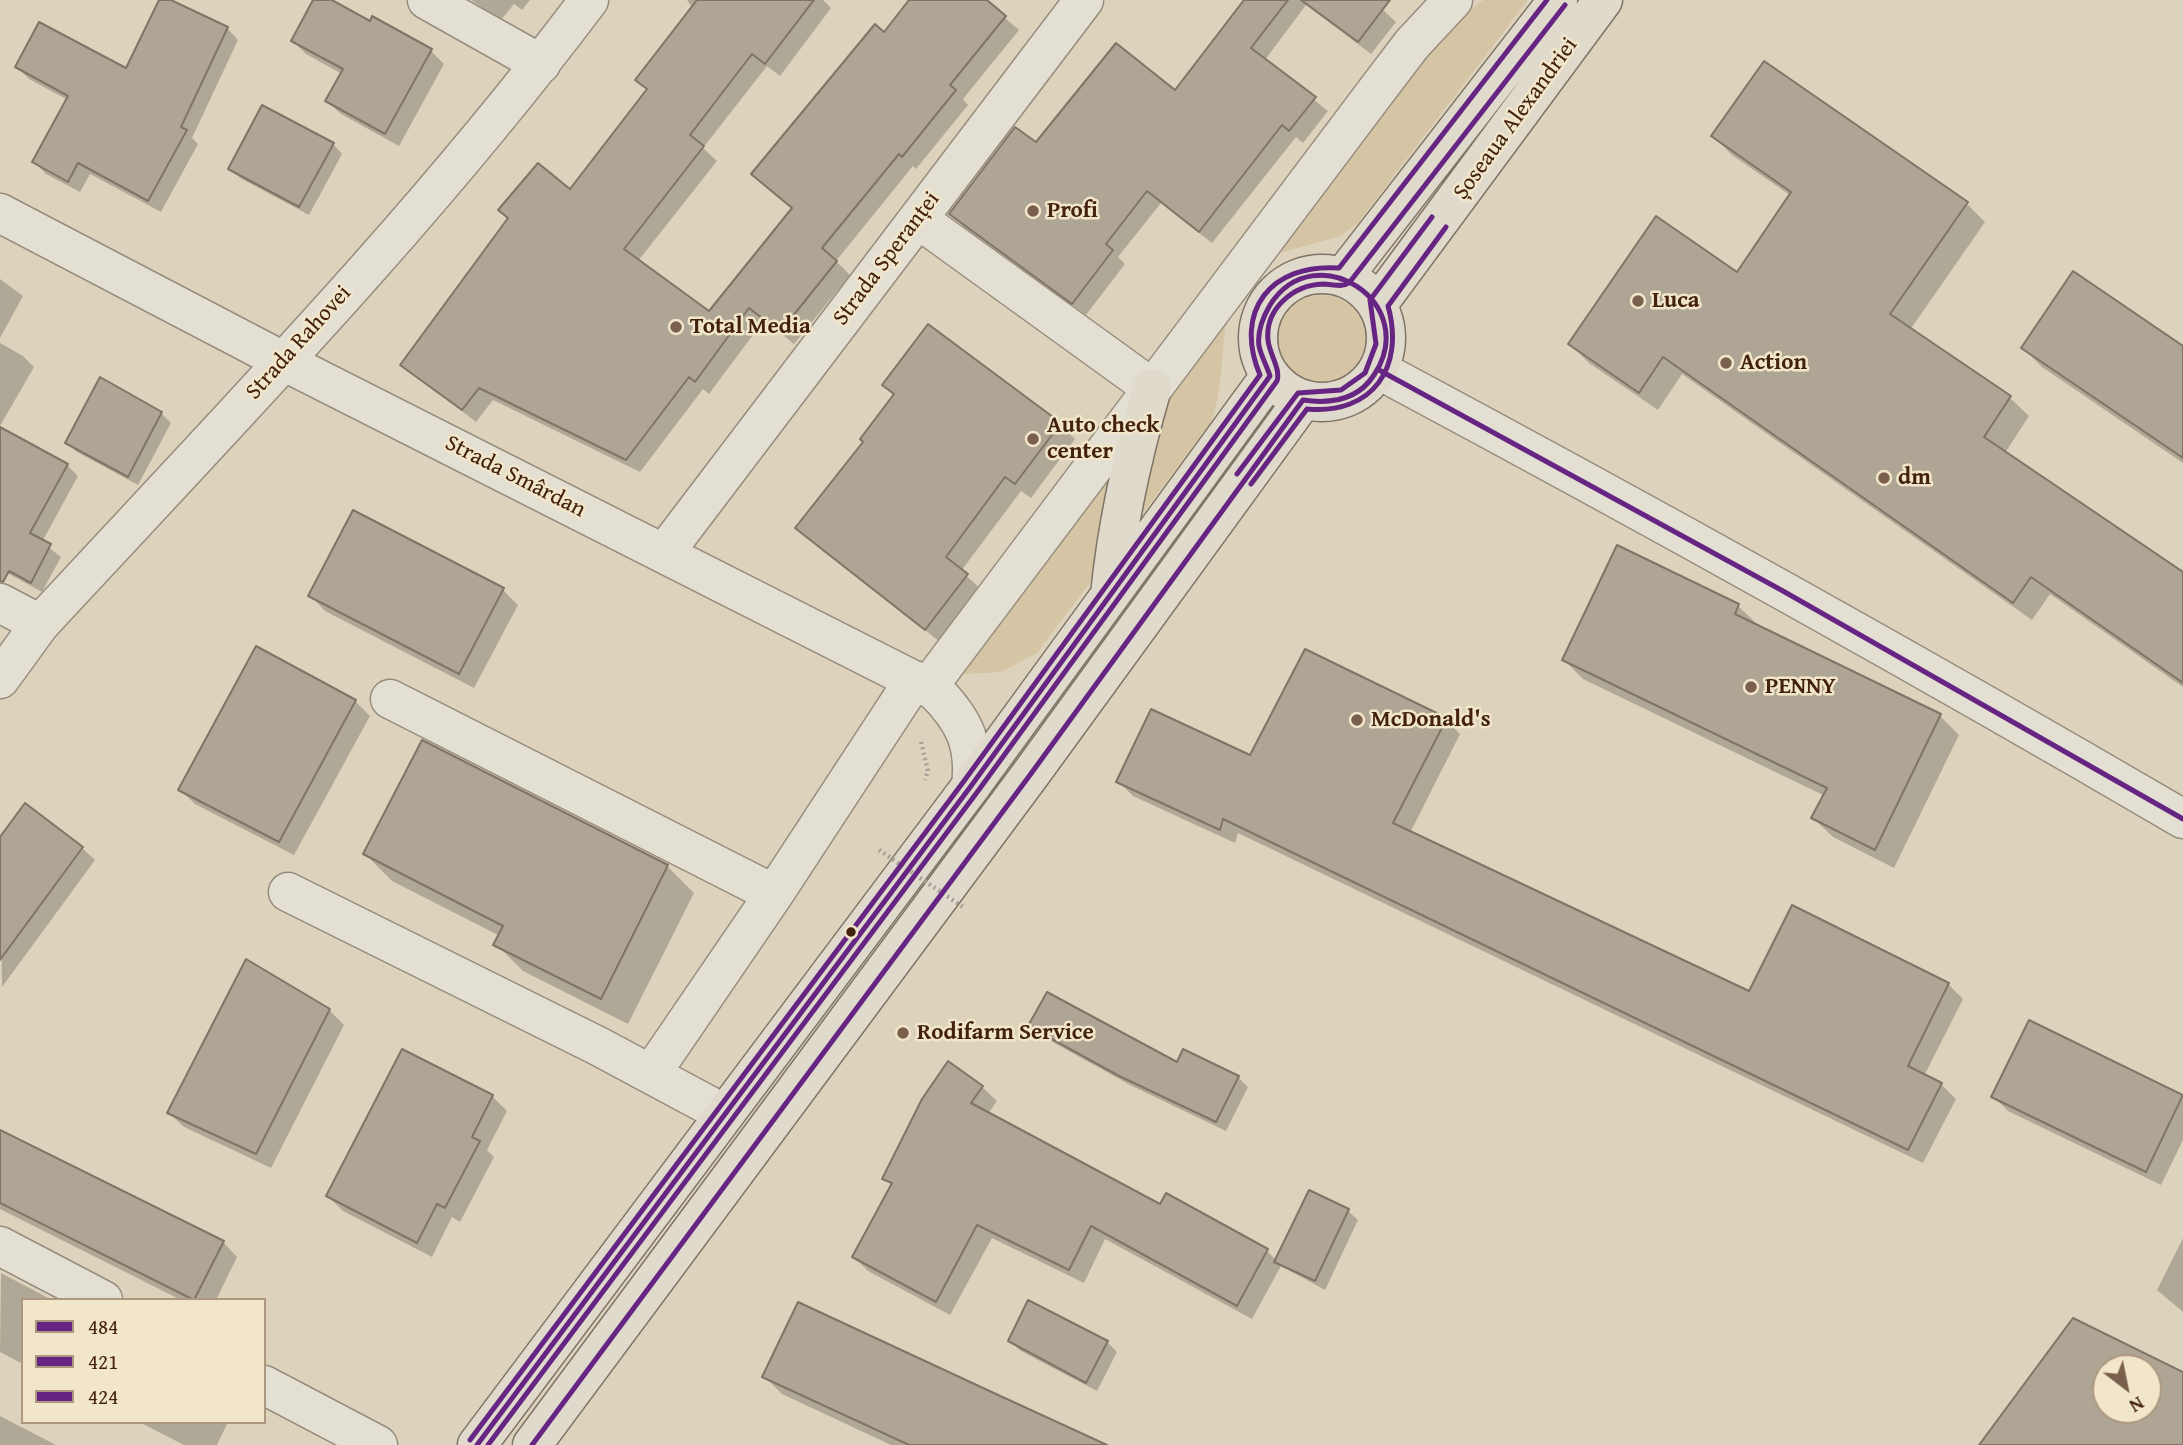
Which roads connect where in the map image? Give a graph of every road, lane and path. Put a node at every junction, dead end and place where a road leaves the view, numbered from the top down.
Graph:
1 (427, 0) edge
2 (589, 0) edge
3 (1084, 0) edge
4 (1454, 0) edge
5 (1558, 0) edge
6 (1603, 0) edge
7 (541, 64) junction
8 (0, 213) edge
9 (918, 219) junction
10 (1343, 277) junction
11 (1378, 304) junction
12 (283, 361) junction
13 (1379, 370) junction
14 (1270, 376) junction
15 (1152, 388) junction
16 (1303, 400) junction
17 (665, 552) junction
18 (1110, 595) junction
19 (0, 603) edge
20 (40, 624) junction
21 (0, 679) edge
22 (918, 692) junction
23 (390, 699) dead end
24 (971, 786) junction
25 (921, 791) dead end
26 (2183, 819) edge
27 (878, 850) dead end
28 (288, 892) dead end
29 (774, 894) junction
30 (963, 907) dead end
31 (651, 1074) junction
32 (723, 1113) junction
33 (0, 1246) edge
34 (99, 1298) edge
35 (266, 1386) edge
36 (378, 1445) edge
37 (477, 1445) edge
38 (531, 1445) edge

1 - 7 street
2 - 7 street, Strada Rahovei
3 - 9 street, Strada Speranței
4 - 15 street
5 - 10 main road, Șoseaua Alexandriei
6 - 11 main road, Șoseaua Alexandriei
7 - 12 street, Strada Rahovei
8 - 12 street, Strada Smârdan
9 - 15 street
9 - 17 street, Strada Speranței
10 - 11 main road
10 - 14 main road
11 - 13 main road
12 - 17 street, Strada Smârdan
12 - 20 street, Strada Rahovei
13 - 16 main road
13 - 26 street
14 - 16 main road
14 - 18 main road
15 - 18 main road
15 - 22 street
16 - 38 main road
17 - 22 street, Strada Smârdan
18 - 24 main road
19 - 20 street
20 - 21 street, Strada Rahovei
22 - 24 street, Strada Smârdan
22 - 25 path
22 - 29 street
23 - 29 street
24 - 32 main road
27 - 30 path, bridge
28 - 31 street
29 - 31 street
31 - 32 street
32 - 37 main road
33 - 34 street
35 - 36 street

